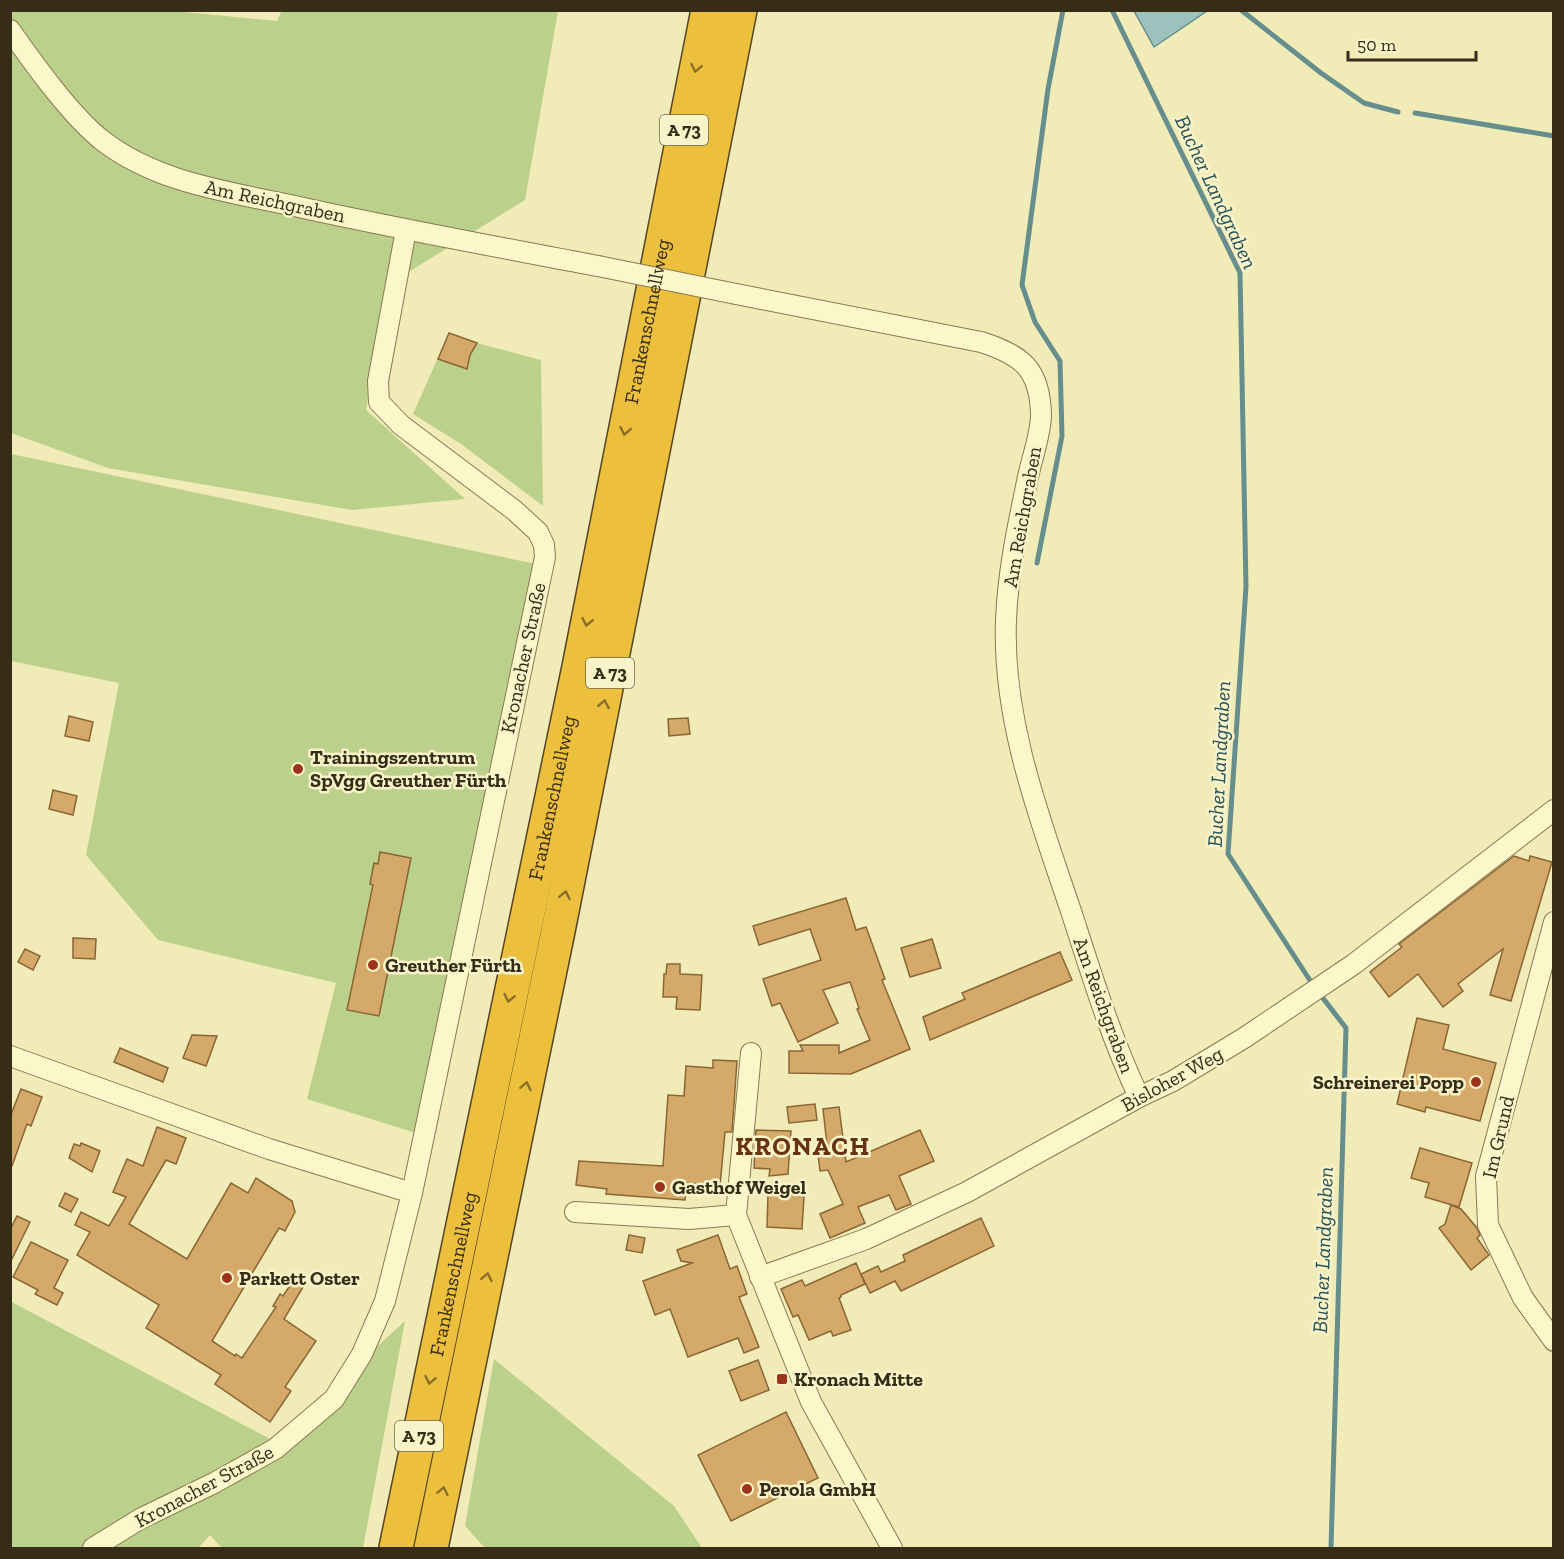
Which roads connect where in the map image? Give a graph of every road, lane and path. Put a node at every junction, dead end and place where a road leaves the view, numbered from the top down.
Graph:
1 (708, 10) edge
2 (740, 10) edge
3 (10, 30) edge
4 (406, 230) junction
5 (1550, 812) edge
6 (1554, 922) edge
7 (751, 1053) dead end
8 (10, 1056) edge
9 (1139, 1097) junction
10 (412, 1192) junction
11 (575, 1212) dead end
12 (736, 1215) junction
13 (760, 1277) junction
14 (1554, 1341) edge
15 (93, 1548) edge
16 (396, 1548) edge
17 (432, 1548) edge
18 (892, 1548) edge

1 -> 16 highway, Frankenschnellweg / A 73
17 -> 2 highway, Frankenschnellweg / A 73
3 - 4 street, Am Reichgraben
4 - 9 street, Am Reichgraben, bridge
4 - 10 street, Kronacher Straße
5 - 9 street, Bisloher Weg
6 - 14 street, Im Grund
7 - 12 street
8 - 10 street
9 - 13 street, Bisloher Weg
10 - 15 street, Kronacher Straße
11 - 12 street
12 - 13 street
13 - 18 street

